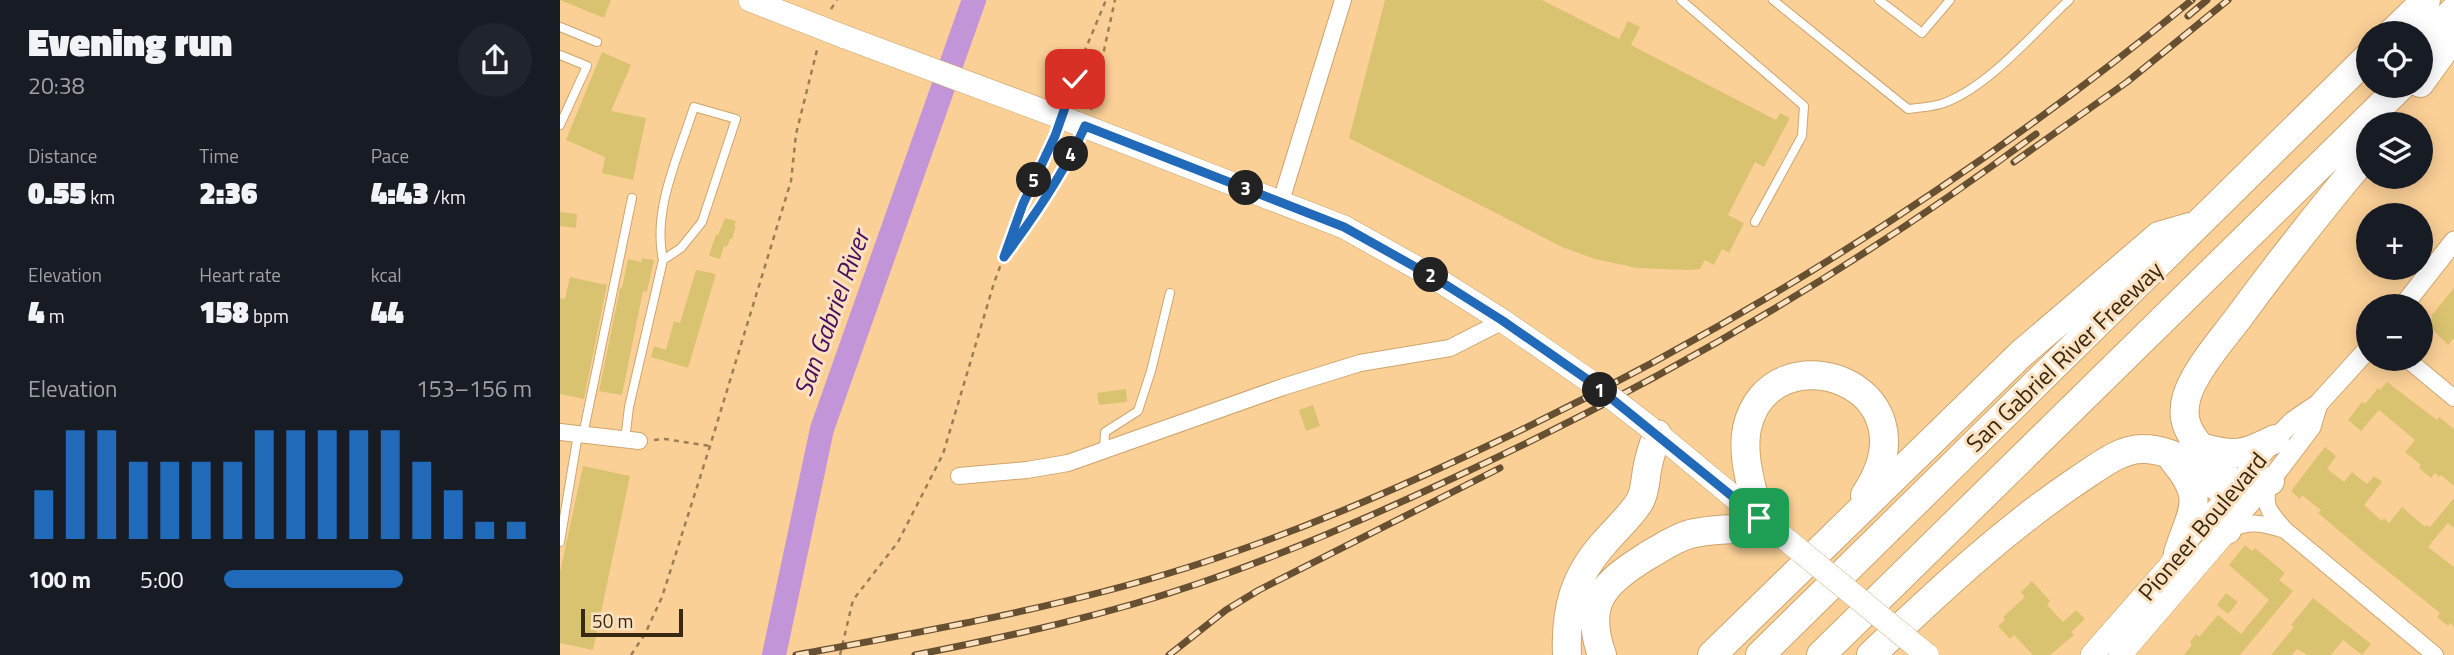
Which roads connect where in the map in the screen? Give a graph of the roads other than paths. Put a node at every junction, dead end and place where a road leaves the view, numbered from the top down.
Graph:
1 (750, 0) edge
2 (1343, 0) edge
3 (1681, 0) edge
4 (1773, 0) edge
5 (1879, 0) edge
6 (1950, 0) edge
7 (2069, 0) edge
8 (2426, 0) edge
9 (2452, 0) edge
10 (2454, 10) edge
11 (2404, 21) edge
12 (2430, 21) edge
13 (560, 27) edge
14 (2433, 32) edge
15 (2454, 35) edge
16 (597, 42) dead end
17 (560, 55) edge
18 (2433, 55) edge
19 (2433, 64) edge
20 (2356, 69) edge
21 (2356, 94) edge
22 (2367, 98) edge
23 (2389, 98) edge
24 (560, 125) edge
25 (2356, 167) edge
26 (2250, 172) junction
27 (2303, 181) junction
28 (632, 198) dead end
29 (1281, 201) junction
30 (1755, 222) dead end
31 (2199, 224) junction
32 (2454, 241) edge
33 (663, 260) junction
34 (1170, 293) dead end
35 (2412, 294) edge
36 (1503, 321) junction
37 (2356, 361) edge
38 (2421, 371) edge
39 (2454, 398) edge
40 (2318, 404) junction
41 (560, 432) edge
42 (1655, 432) junction
43 (580, 435) junction
44 (2275, 439) junction
45 (632, 441) joint
46 (2200, 447) junction
47 (1104, 451) junction
48 (2167, 454) junction
49 (959, 476) dead end
50 (2270, 481) junction
51 (2231, 490) junction
52 (1769, 526) junction
53 (2227, 530) junction
54 (2286, 530) junction
55 (1830, 538) junction
56 (560, 542) edge
57 (2178, 553) junction
58 (1747, 620) junction
59 (1567, 655) edge
60 (1602, 655) edge
61 (1703, 655) edge
62 (1712, 655) edge
63 (1760, 655) edge
64 (1821, 655) edge
65 (1871, 655) edge
66 (1927, 655) edge
67 (2092, 655) edge
68 (2120, 655) edge
69 (2435, 655) edge

1 - 29 main road, bridge
2 - 29 street
3 - 30 lane
4 - 7 lane
5 - 6 lane
8 - 11 highway
9 - 12 highway
10 - 14 highway
13 - 16 lane
15 - 18 highway
15 - 19 highway
17 - 24 lane
20 - 26 highway, San Gabriel River Freeway
21 - 26 highway
22 - 27 highway
23 - 27 highway, San Gabriel River Freeway
25 - 46 highway
26 - 31 highway, San Gabriel River Freeway
27 - 64 highway, San Gabriel River Freeway
28 - 43 lane
29 - 36 main road
31 - 55 highway
31 - 63 highway, San Gabriel River Freeway
32 - 35 street
33 - 33 lane
33 - 45 lane
34 - 47 lane
36 - 42 main road, bridge
36 - 47 street
37 - 40 street, Pioneer Boulevard
38 - 39 street
40 - 44 street, Pioneer Boulevard
40 - 50 street, Pioneer Boulevard
41 - 43 street
42 - 52 main road
42 - 59 highway
43 - 45 street
43 - 56 lane
44 - 46 highway
44 - 51 street, Pioneer Boulevard
46 - 51 highway
47 - 49 street
48 - 51 highway
48 - 57 highway
48 - 65 highway
50 - 51 highway
50 - 53 street, Pioneer Boulevard
50 - 54 street
51 - 53 highway
51 - 57 street, Pioneer Boulevard
52 - 55 highway
52 - 60 highway
52 - 66 main road, bridge
53 - 54 street
53 - 68 main road, Pioneer Boulevard
54 - 69 street
55 - 58 highway
57 - 67 main road, Pioneer Boulevard
58 - 61 highway
58 - 62 highway

